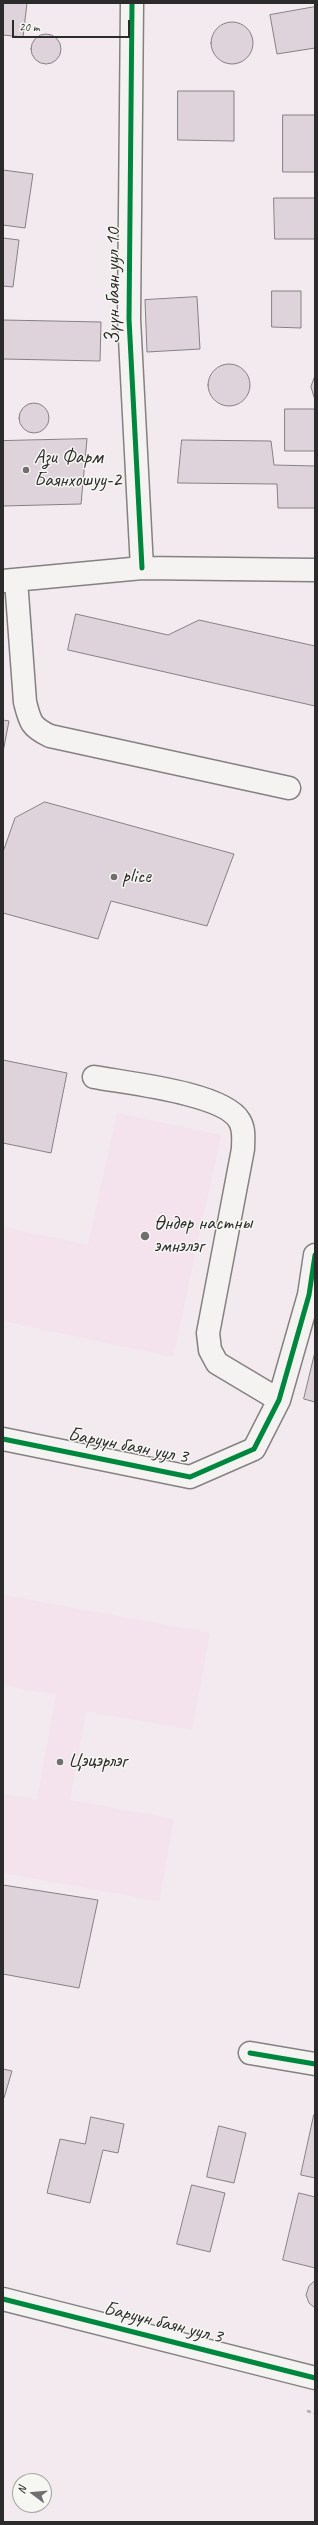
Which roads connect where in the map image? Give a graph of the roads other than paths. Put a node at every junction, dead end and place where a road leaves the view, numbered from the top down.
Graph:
1 (132, 3) edge
2 (142, 568) junction
3 (315, 570) edge
4 (10, 580) edge
5 (290, 788) dead end
6 (94, 1077) dead end
7 (315, 1255) edge
8 (279, 1400) junction
9 (3, 1439) edge
10 (250, 2054) dead end
11 (315, 2064) edge
12 (3, 2299) edge
13 (315, 2378) edge

1 - 2 street, Зүүн баян уул 10
2 - 3 street
2 - 4 street
4 - 5 street
6 - 8 street
7 - 8 street, Баруун баян уул 3
8 - 9 street, Баруун баян уул 3
10 - 11 street
12 - 13 street, Баруун баян уул 3

